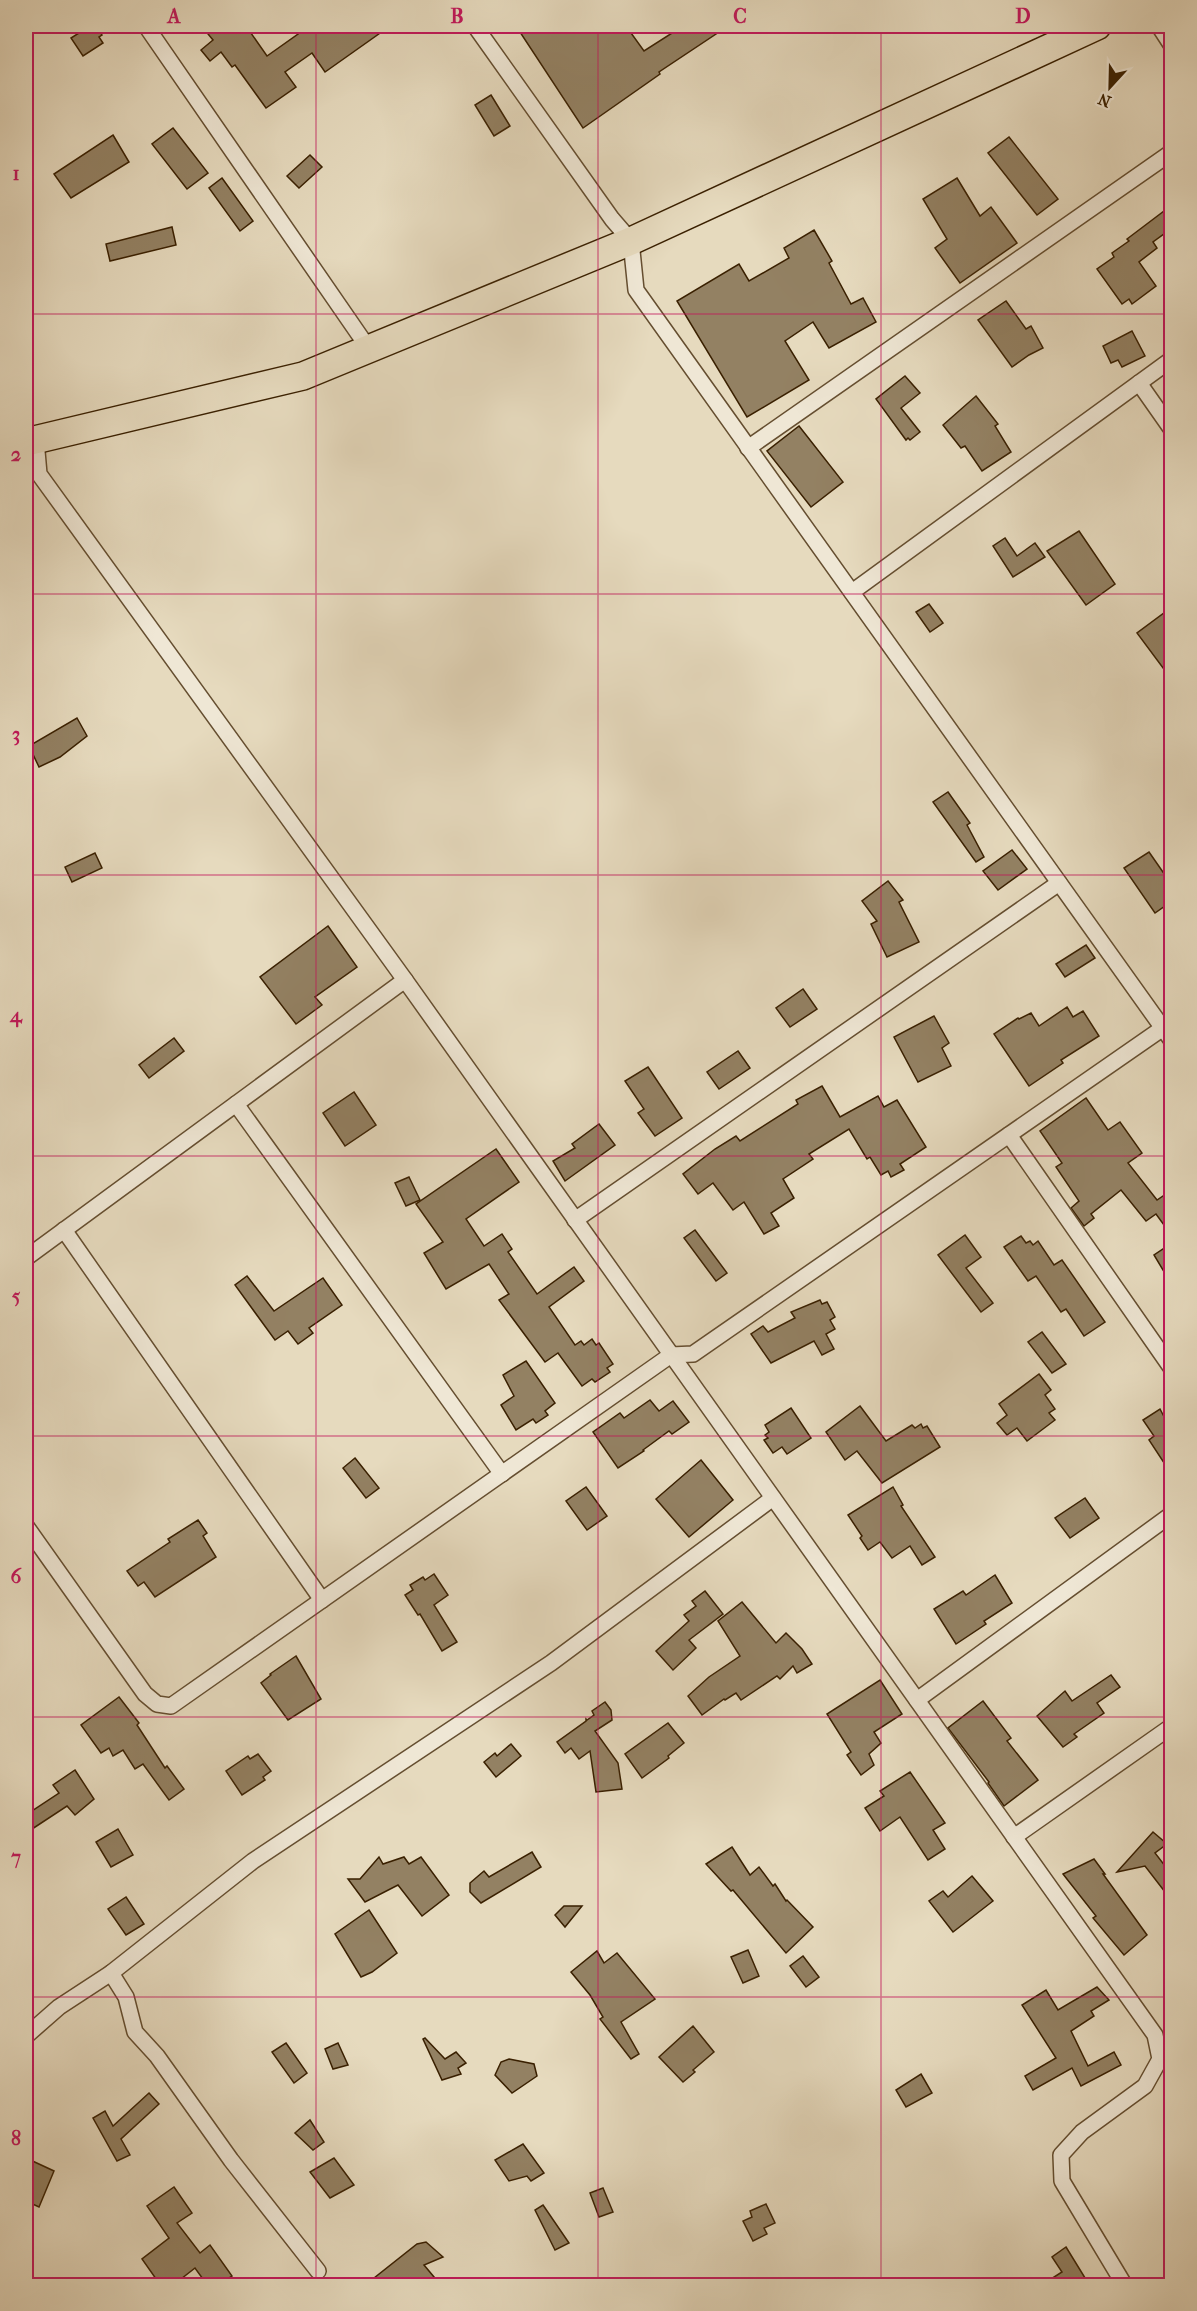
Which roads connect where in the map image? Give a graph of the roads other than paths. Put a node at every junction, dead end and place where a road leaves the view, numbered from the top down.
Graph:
1 (146, 26) edge
2 (475, 26) edge
3 (1097, 26) edge
4 (1159, 26) edge
5 (1172, 46) edge
6 (1172, 152) edge
7 (631, 241) junction
8 (369, 349) junction
9 (1172, 359) edge
10 (1138, 383) junction
11 (1172, 430) edge
12 (31, 441) edge
13 (748, 448) junction
14 (852, 592) junction
15 (1059, 883) junction
16 (405, 980) junction
17 (1167, 1034) edge
18 (236, 1104) junction
19 (1009, 1135) junction
20 (575, 1220) junction
21 (64, 1230) junction
22 (26, 1258) edge
23 (671, 1354) junction
24 (1172, 1369) edge
25 (502, 1474) junction
26 (773, 1498) junction
27 (1172, 1514) edge
28 (26, 1526) edge
29 (322, 1600) junction
30 (918, 1701) junction
31 (1172, 1726) edge
32 (1014, 1837) junction
33 (111, 1973) junction
34 (26, 2036) edge
35 (318, 2271) dead end
36 (1120, 2282) edge

1 - 8 street
2 - 7 street
3 - 7 highway
4 - 5 street
6 - 13 street
7 - 8 highway
7 - 13 street
8 - 12 highway
9 - 10 street
10 - 11 street
10 - 14 street
12 - 16 street
13 - 14 street
14 - 15 street
15 - 17 street
15 - 20 street
16 - 18 street
16 - 20 street
17 - 19 street
18 - 21 street
18 - 25 street
19 - 23 street
19 - 24 street
20 - 23 street
21 - 22 street
21 - 29 street
23 - 25 street
23 - 26 street
25 - 29 street
26 - 30 street
26 - 33 street
27 - 30 street
28 - 29 street
30 - 32 street
31 - 32 street
32 - 36 street
33 - 34 street
33 - 35 street

